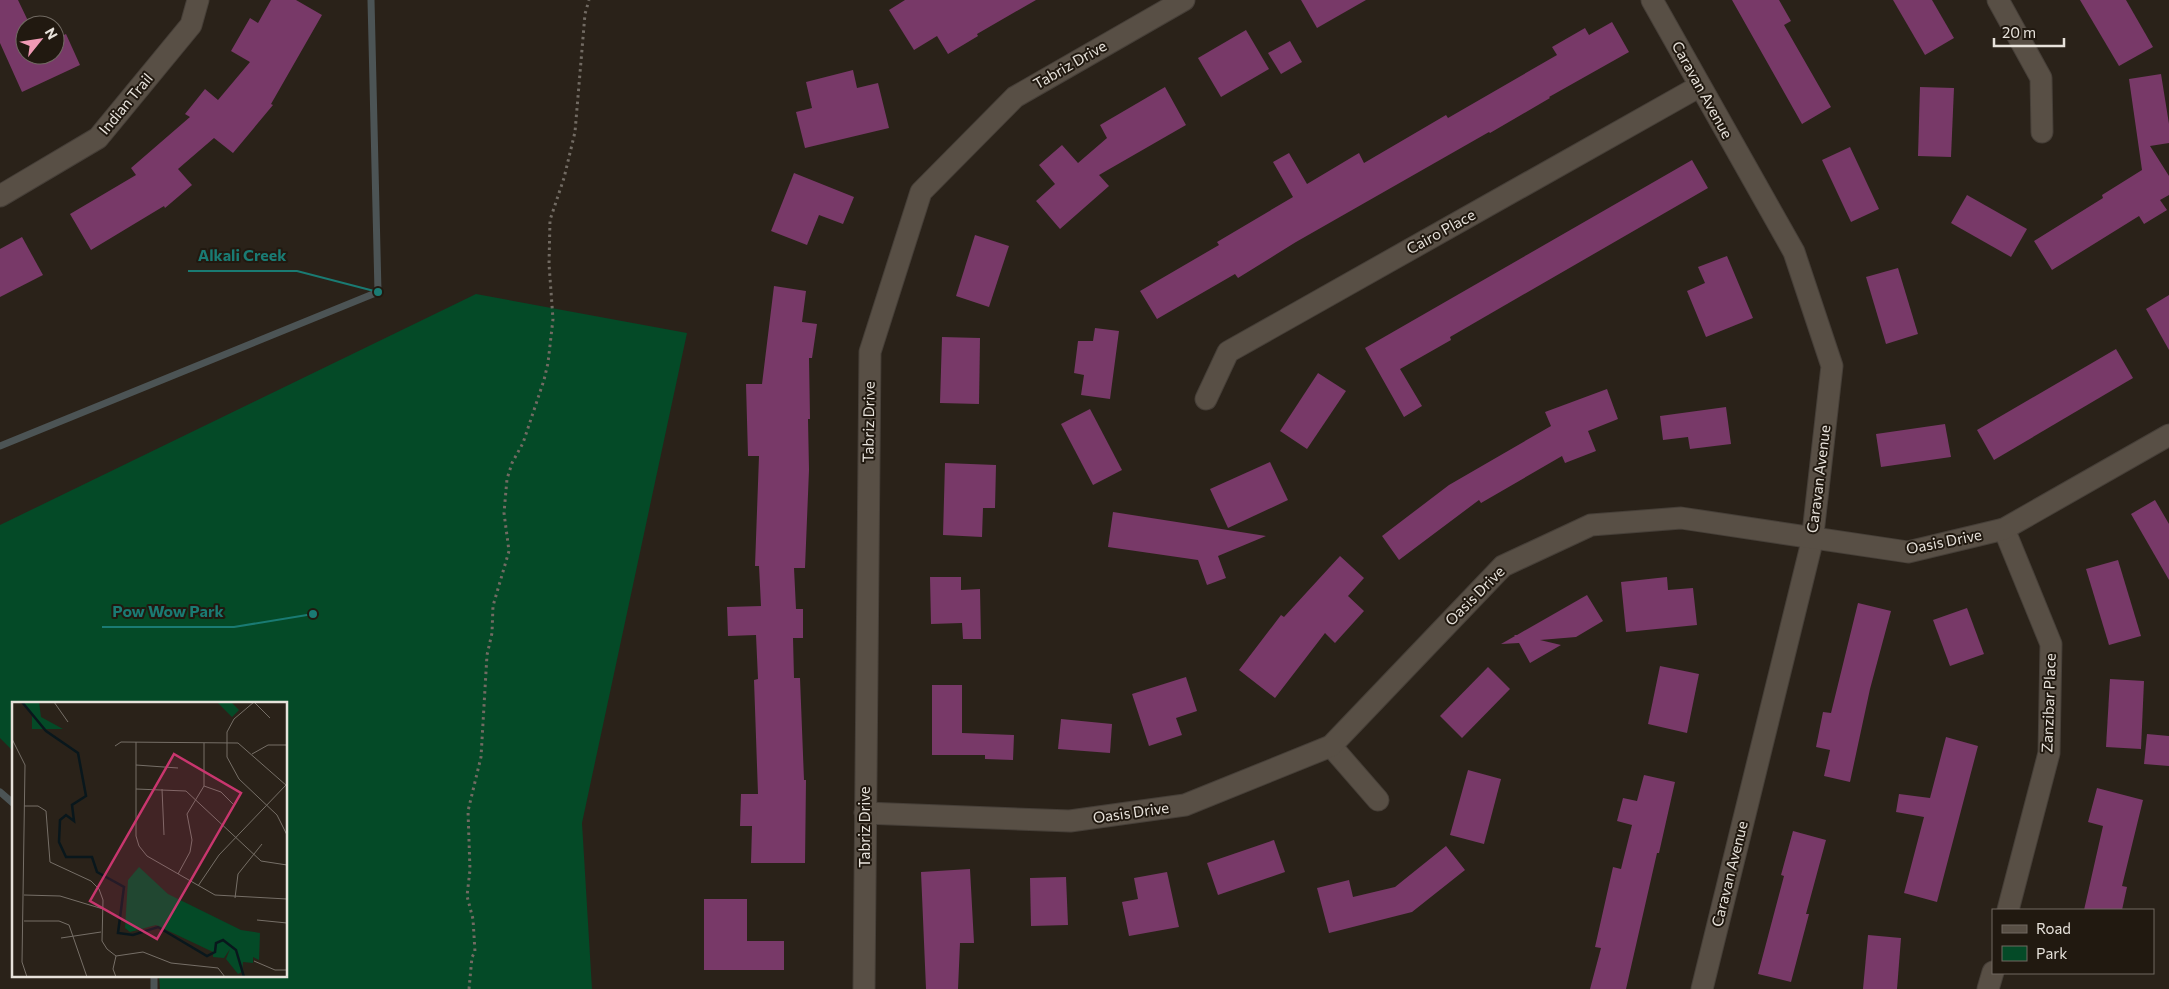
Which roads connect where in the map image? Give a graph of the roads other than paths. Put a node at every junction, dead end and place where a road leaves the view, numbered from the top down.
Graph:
1 (198, 0) edge
2 (1184, 0) edge
3 (1652, 0) edge
4 (1998, 0) edge
5 (1700, 86) junction
6 (2042, 132) dead end
7 (0, 196) edge
8 (1206, 399) dead end
9 (2169, 435) edge
10 (2004, 529) junction
11 (1812, 537) junction
12 (1331, 746) junction
13 (1378, 800) dead end
14 (865, 813) junction
15 (2008, 909) edge
16 (1992, 974) edge
17 (864, 989) edge
18 (1702, 989) edge
19 (1988, 989) edge

1 - 7 street, Indian Trail
2 - 14 street, Tabriz Drive
3 - 5 street, Caravan Avenue
4 - 6 street
5 - 8 street, Cairo Place
5 - 11 street, Caravan Avenue
9 - 10 street, Oasis Drive
10 - 11 street, Oasis Drive
10 - 15 street, Zanzibar Place
11 - 12 street, Oasis Drive
11 - 18 street, Caravan Avenue
12 - 13 street
12 - 14 street, Oasis Drive
14 - 17 street, Tabriz Drive
16 - 19 street

